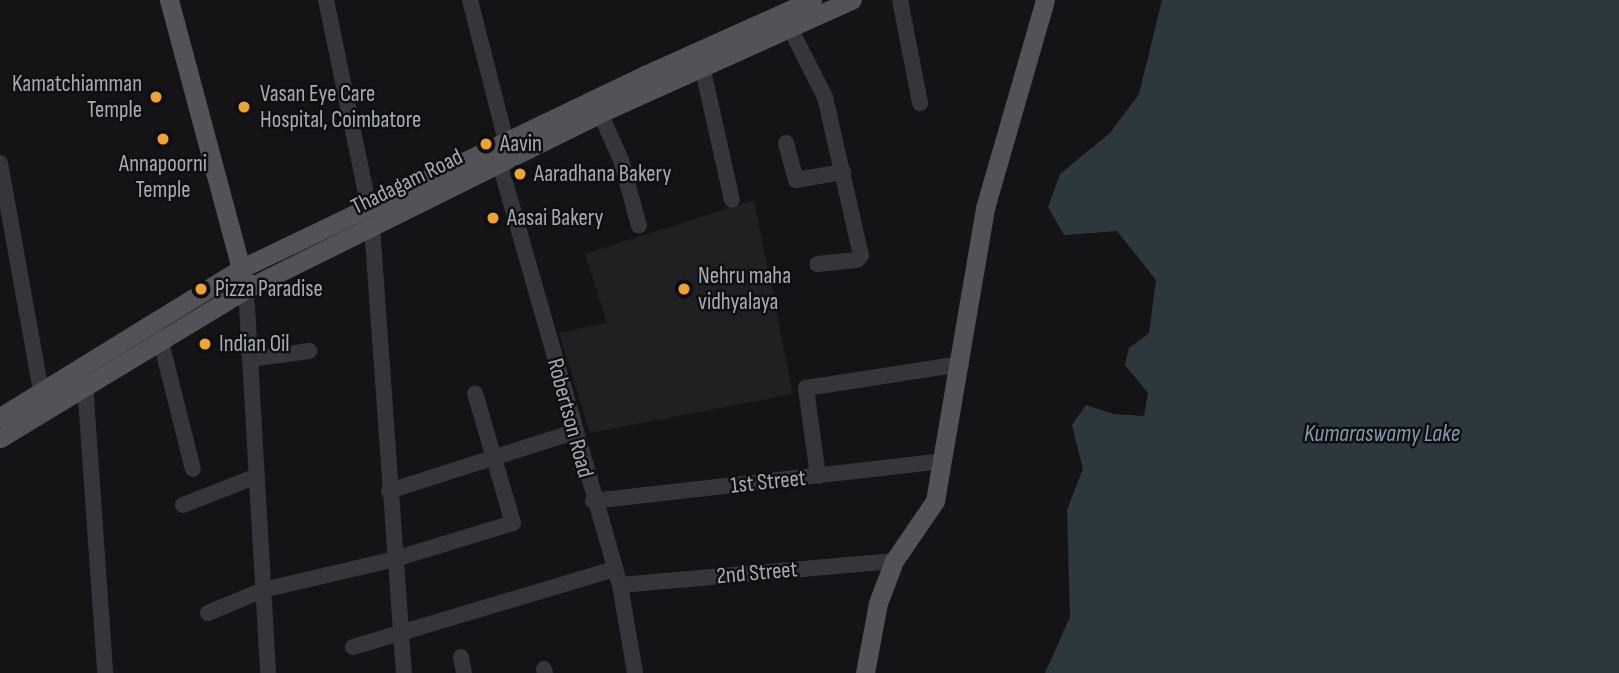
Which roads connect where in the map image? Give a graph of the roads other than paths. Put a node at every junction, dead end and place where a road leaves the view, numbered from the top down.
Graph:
1 (169, 0) edge
2 (326, 0) edge
3 (470, 0) edge
4 (812, 0) edge
5 (852, 0) edge
6 (900, 0) edge
7 (1045, 0) edge
8 (790, 28) junction
9 (702, 66) junction
10 (920, 103) dead end
11 (600, 113) junction
12 (506, 141) junction
13 (786, 143) dead end
14 (0, 163) edge
15 (500, 164) junction
16 (843, 172) junction
17 (732, 200) dead end
18 (370, 217) junction
19 (639, 226) dead end
20 (817, 264) dead end
21 (242, 268) junction
22 (246, 289) junction
23 (160, 338) junction
24 (309, 351) dead end
25 (250, 359) junction
26 (961, 364) junction
27 (85, 384) junction
28 (41, 390) junction
29 (475, 393) dead end
30 (0, 417) edge
31 (574, 432) junction
32 (0, 438) edge
33 (495, 457) junction
34 (943, 461) junction
35 (193, 469) dead end
36 (257, 476) junction
37 (818, 476) junction
38 (389, 491) junction
39 (593, 501) junction
40 (183, 505) dead end
41 (395, 559) junction
42 (894, 561) junction
43 (617, 577) junction
44 (263, 590) junction
45 (208, 613) dead end
46 (401, 635) junction
47 (354, 647) dead end
48 (105, 673) edge
49 (268, 673) edge
50 (404, 673) edge
51 (635, 673) edge
52 (859, 673) edge
53 (865, 673) edge

1 - 21 main road
2 - 18 street
3 - 12 street
4 - 12 main road, Thadagam Road
5 - 8 main road, Thadagam Road
6 - 10 street
7 - 26 main road
8 - 9 main road, Thadagam Road
8 - 16 street
9 - 11 main road, Thadagam Road
9 - 17 street
11 - 15 main road, Thadagam Road
11 - 19 street
12 - 15 street
12 - 18 main road, Thadagam Road
13 - 16 street
14 - 28 street
15 - 18 main road, Thadagam Road
15 - 31 street, Robertson Road
16 - 20 street
18 - 21 main road, Thadagam Road
18 - 22 main road, Thadagam Road
18 - 38 street
21 - 22 main road
21 - 28 main road, Thadagam Road
22 - 23 main road, Thadagam Road
22 - 25 street
23 - 27 main road, Thadagam Road
23 - 35 street
24 - 25 street
25 - 36 street
26 - 34 main road
26 - 37 street
27 - 32 main road, Thadagam Road
27 - 48 street
28 - 30 main road, Thadagam Road
29 - 33 street
31 - 33 street
31 - 39 street, Robertson Road
33 - 38 street
33 - 41 street
34 - 37 street, 1st Street
34 - 42 main road
36 - 40 street
36 - 44 street
37 - 39 street, 1st Street
38 - 41 street
39 - 43 street, Robertson Road
41 - 44 street
41 - 46 street
42 - 43 street, 2nd Street
42 - 53 main road
43 - 46 street, 2nd Street
43 - 51 street, Robertson Road
44 - 45 street
44 - 49 street
46 - 47 street, 2nd Street
46 - 50 street
52 - 53 street

